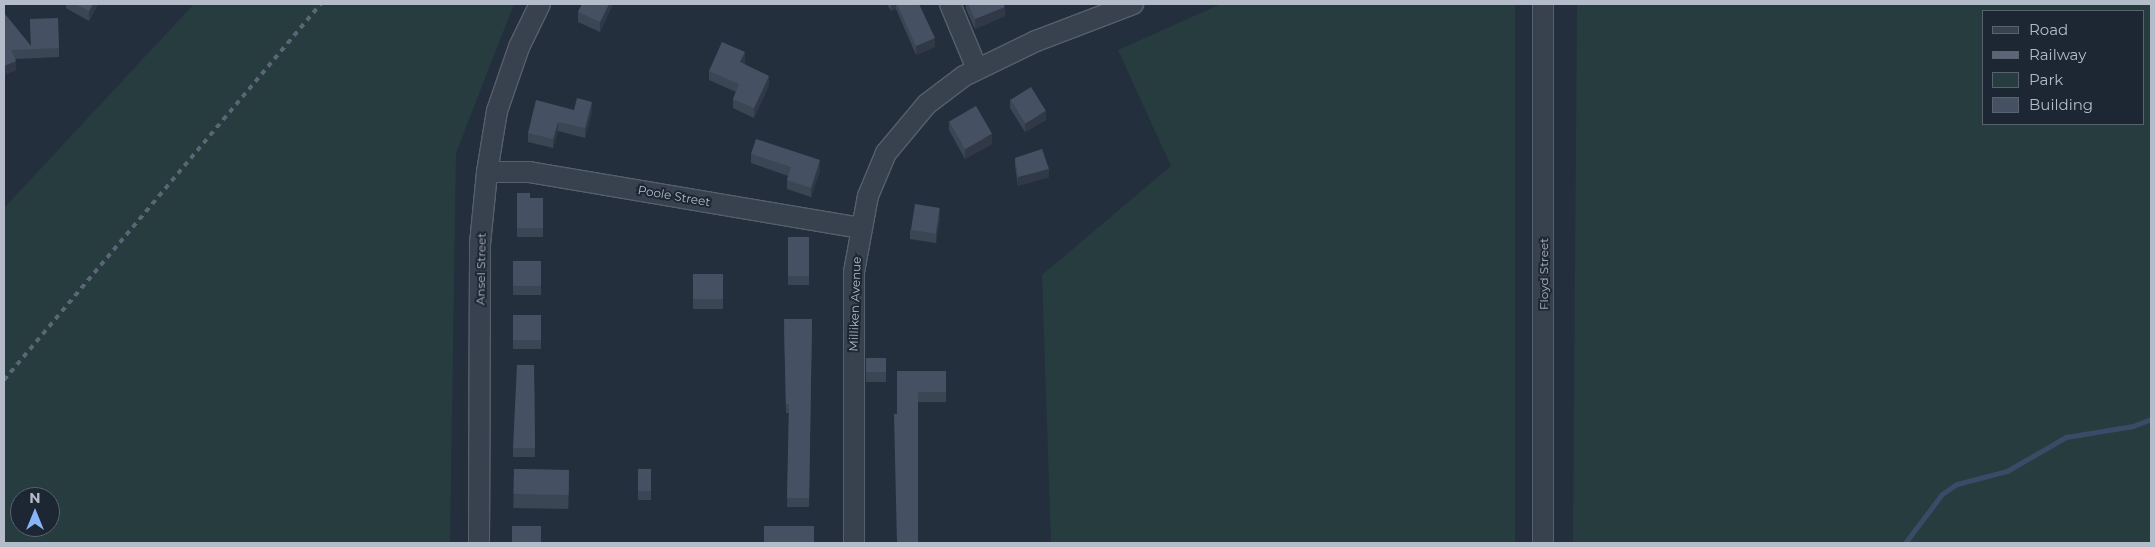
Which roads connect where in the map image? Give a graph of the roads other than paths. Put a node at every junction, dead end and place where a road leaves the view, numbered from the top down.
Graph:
1 (540, 4) edge
2 (950, 4) edge
3 (1133, 4) edge
4 (1543, 4) edge
5 (977, 69) junction
6 (487, 172) junction
7 (861, 228) junction
8 (479, 543) edge
9 (854, 543) edge
10 (1543, 543) edge

1 - 6 street, Ansel Street
2 - 5 street
3 - 5 street, Milliken Avenue
4 - 10 street, Floyd Street
5 - 7 street, Milliken Avenue
6 - 7 street, Poole Street
6 - 8 street, Ansel Street
7 - 9 street, Milliken Avenue

